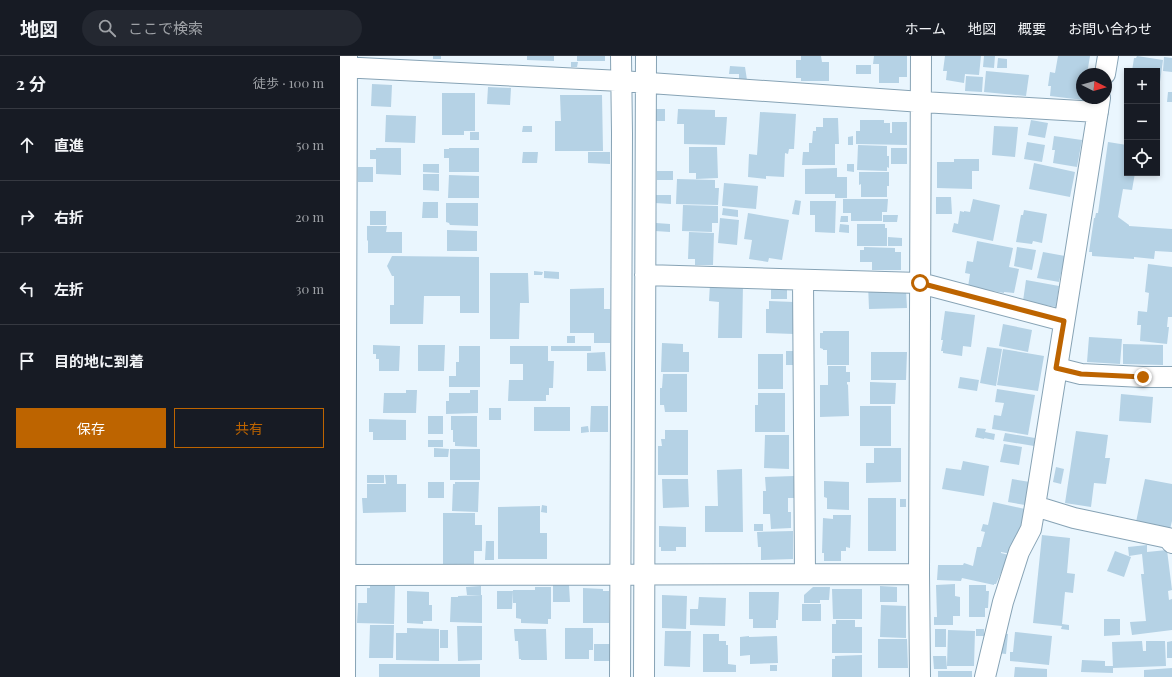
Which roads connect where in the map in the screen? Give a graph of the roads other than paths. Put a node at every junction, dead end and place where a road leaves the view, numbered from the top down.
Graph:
1 (621, 56) edge
2 (646, 56) edge
3 (921, 56) edge
4 (1108, 56) edge
5 (345, 63) edge
6 (1106, 68) edge
7 (621, 81) junction
8 (646, 83) junction
9 (922, 102) junction
10 (1099, 105) edge
11 (645, 275) junction
12 (803, 280) junction
13 (920, 283) junction
14 (1064, 321) junction
15 (1056, 368) junction
16 (1172, 377) edge
17 (1035, 506) junction
18 (1172, 543) edge
19 (805, 574) junction
20 (919, 574) junction
21 (343, 575) edge
22 (620, 575) junction
23 (644, 575) junction
24 (345, 677) edge
25 (620, 677) edge
26 (644, 677) edge
27 (920, 677) edge
28 (985, 677) edge

1 - 7 street
2 - 8 street
3 - 9 street
4 - 6 street
5 - 7 street
5 - 21 street
7 - 8 street
7 - 22 street
8 - 9 street
8 - 11 street
9 - 10 street
9 - 13 street
10 - 14 street
11 - 12 street
11 - 23 street
12 - 13 street
12 - 19 street
13 - 14 street
13 - 20 street
14 - 15 street
15 - 16 street
15 - 17 street
17 - 18 street
17 - 28 street
19 - 20 street
19 - 23 street
20 - 27 street
21 - 22 street
21 - 24 street
22 - 23 street
22 - 25 street
23 - 26 street

